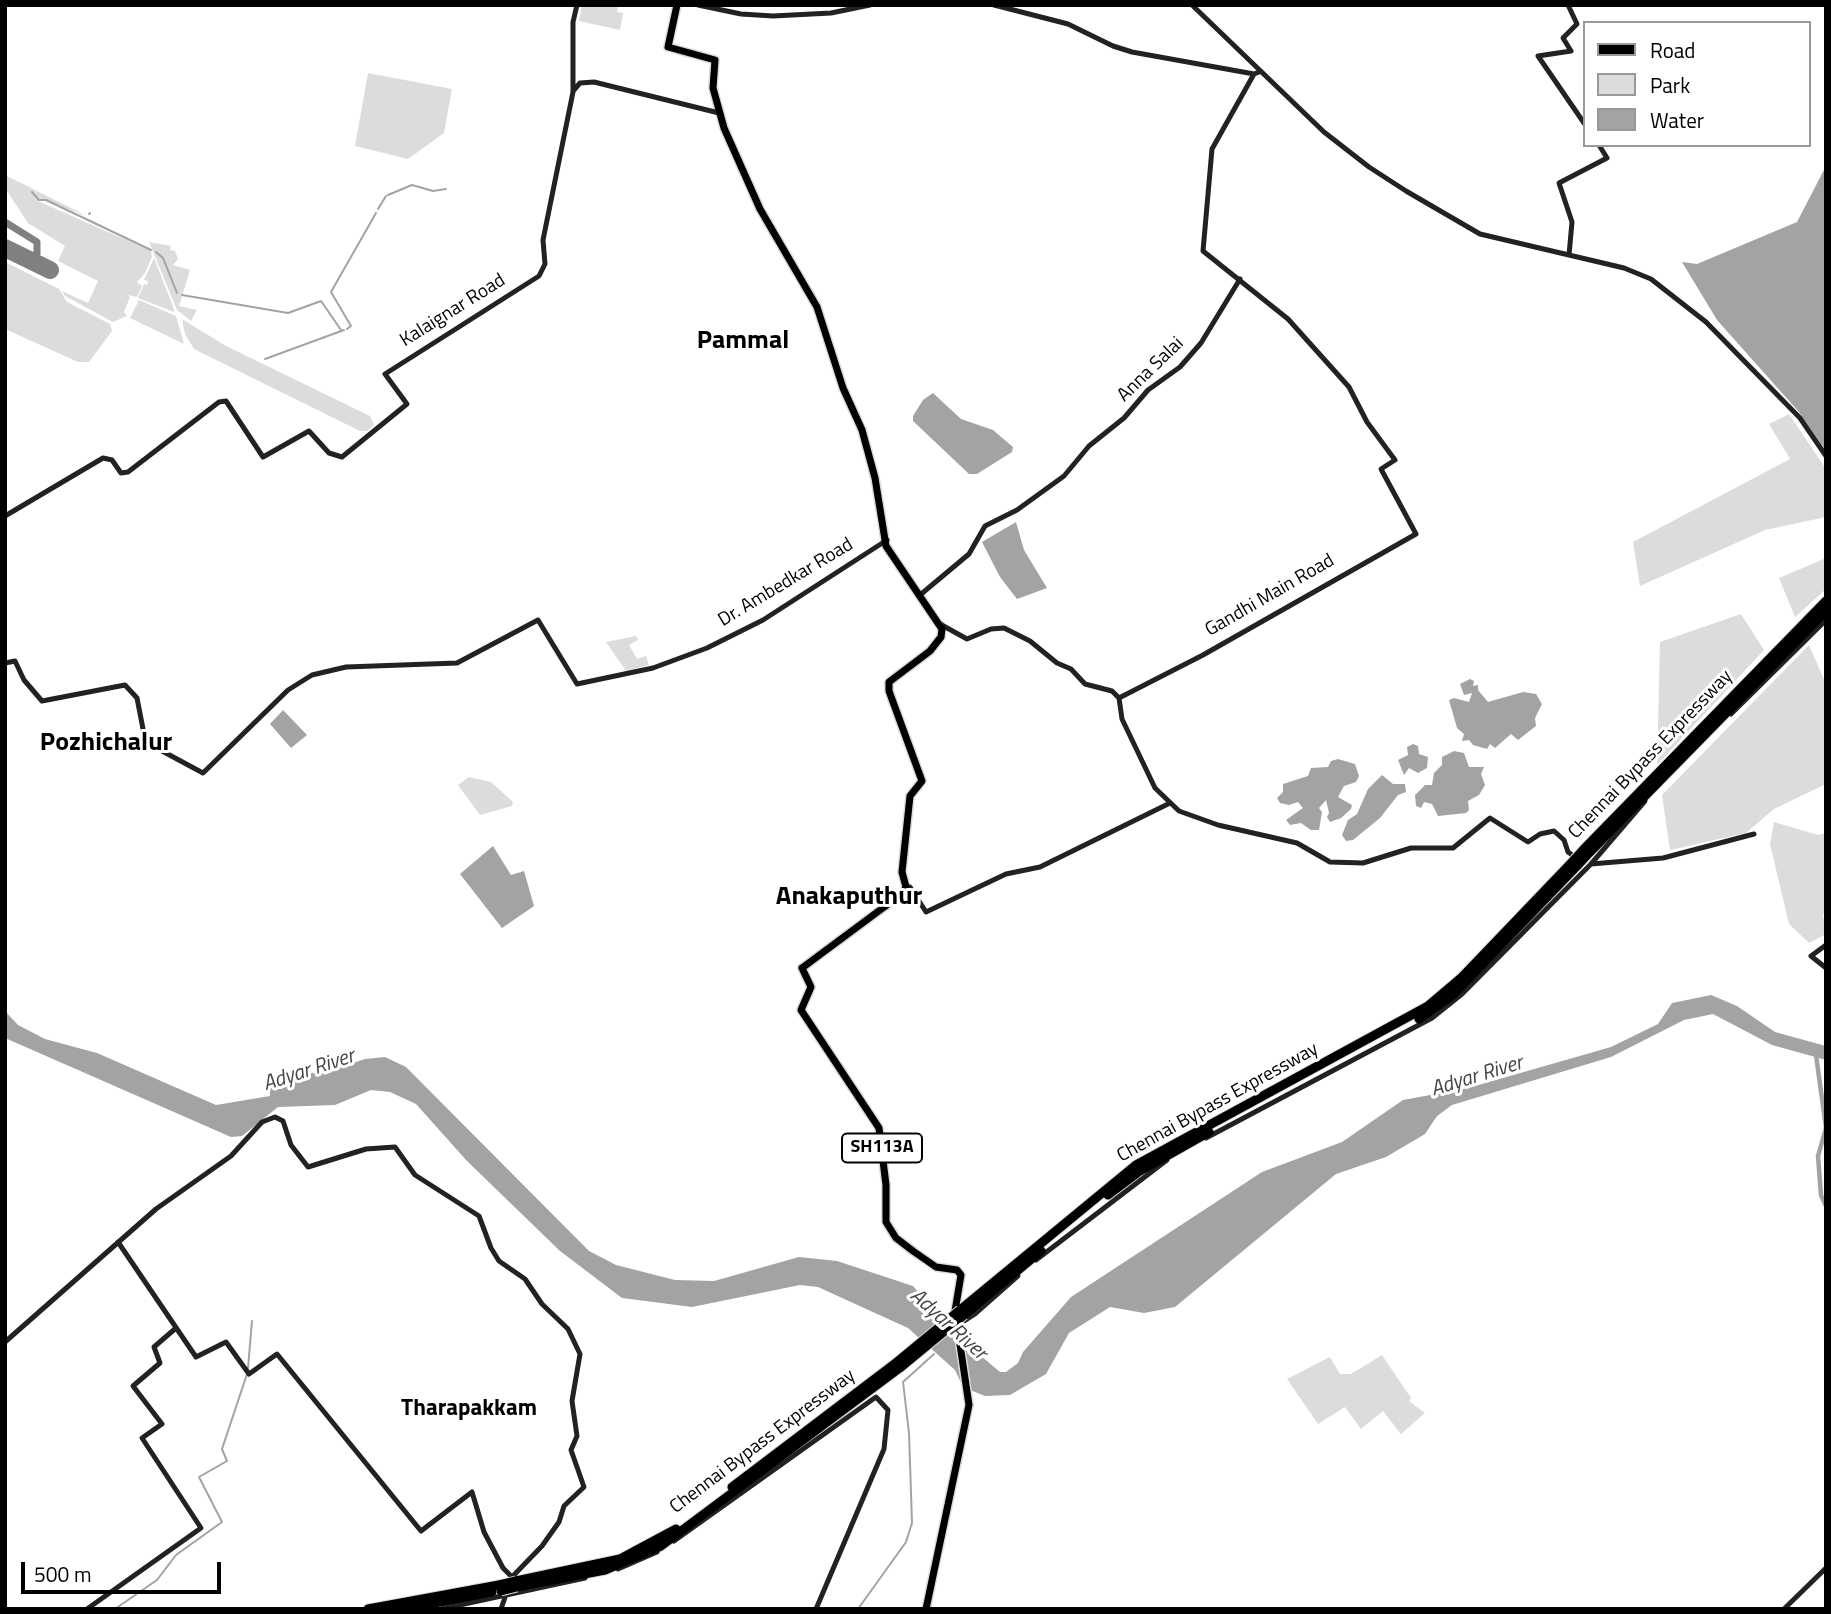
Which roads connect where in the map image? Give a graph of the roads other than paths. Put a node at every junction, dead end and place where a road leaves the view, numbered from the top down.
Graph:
1 (577, 5) edge
2 (677, 5) edge
3 (698, 5) edge
4 (870, 5) edge
5 (994, 5) edge
6 (1192, 5) edge
7 (1568, 5) edge
8 (1257, 73) junction
9 (571, 80) junction
10 (580, 83) junction
11 (573, 92) junction
12 (719, 113) junction
13 (1582, 121) edge
14 (1600, 147) edge
15 (1569, 255) junction
16 (1240, 279) junction
17 (1790, 408) junction
18 (1826, 456) edge
19 (1826, 462) edge
20 (5, 516) edge
21 (886, 541) junction
22 (920, 595) junction
23 (1826, 601) edge
24 (1826, 611) edge
25 (1826, 620) edge
26 (940, 624) junction
27 (951, 632) junction
28 (941, 637) junction
29 (5, 663) edge
30 (1119, 698) junction
31 (1657, 782) junction
32 (1642, 798) junction
33 (1168, 804) junction
34 (1754, 834) dead end
35 (1591, 864) junction
36 (906, 887) junction
37 (1826, 945) edge
38 (1826, 968) edge
39 (118, 1242) junction
40 (958, 1325) junction
41 (176, 1328) junction
42 (5, 1342) edge
43 (1826, 1568) edge
44 (515, 1582) junction
45 (502, 1590) junction
46 (87, 1609) edge
47 (368, 1609) edge
48 (403, 1609) edge
49 (441, 1609) edge
50 (501, 1609) edge
51 (816, 1609) edge
52 (926, 1609) edge
53 (1784, 1609) edge

1 - 9 street
2 - 12 main road
3 - 4 street
5 - 8 street
6 - 8 street
7 - 13 street
8 - 15 street
8 - 16 street
9 - 10 street
9 - 11 street
10 - 11 street
10 - 12 street
11 - 20 street, Kalaignar Road
12 - 21 main road
14 - 15 street
15 - 17 street
16 - 22 street, Anna Salai
16 - 30 street, Gandhi Main Road
17 - 18 street
17 - 19 street
21 - 22 main road
21 - 29 street, Dr. Ambedkar Road
22 - 26 main road
23 - 31 highway, Chennai Bypass Expressway
24 - 31 highway, Chennai Bypass Expressway
25 - 31 street
26 - 27 street
26 - 28 main road
27 - 28 main road
27 - 30 street
28 - 36 main road
30 - 33 street
31 - 32 highway, Chennai Bypass Expressway
32 - 35 street
32 - 44 highway, Chennai Bypass Expressway, bridge
33 - 35 street
33 - 36 street
34 - 35 street
35 - 40 street
36 - 40 main road, SH113A
37 - 38 street
39 - 41 street
39 - 42 street
39 - 44 street
40 - 52 main road, SH113A
41 - 44 street
41 - 46 street
43 - 53 street
44 - 45 highway, Chennai Bypass Expressway, bridge
45 - 47 highway, Chennai Bypass Expressway
45 - 48 highway, Chennai Bypass Expressway
45 - 49 street
45 - 50 street
45 - 51 street

